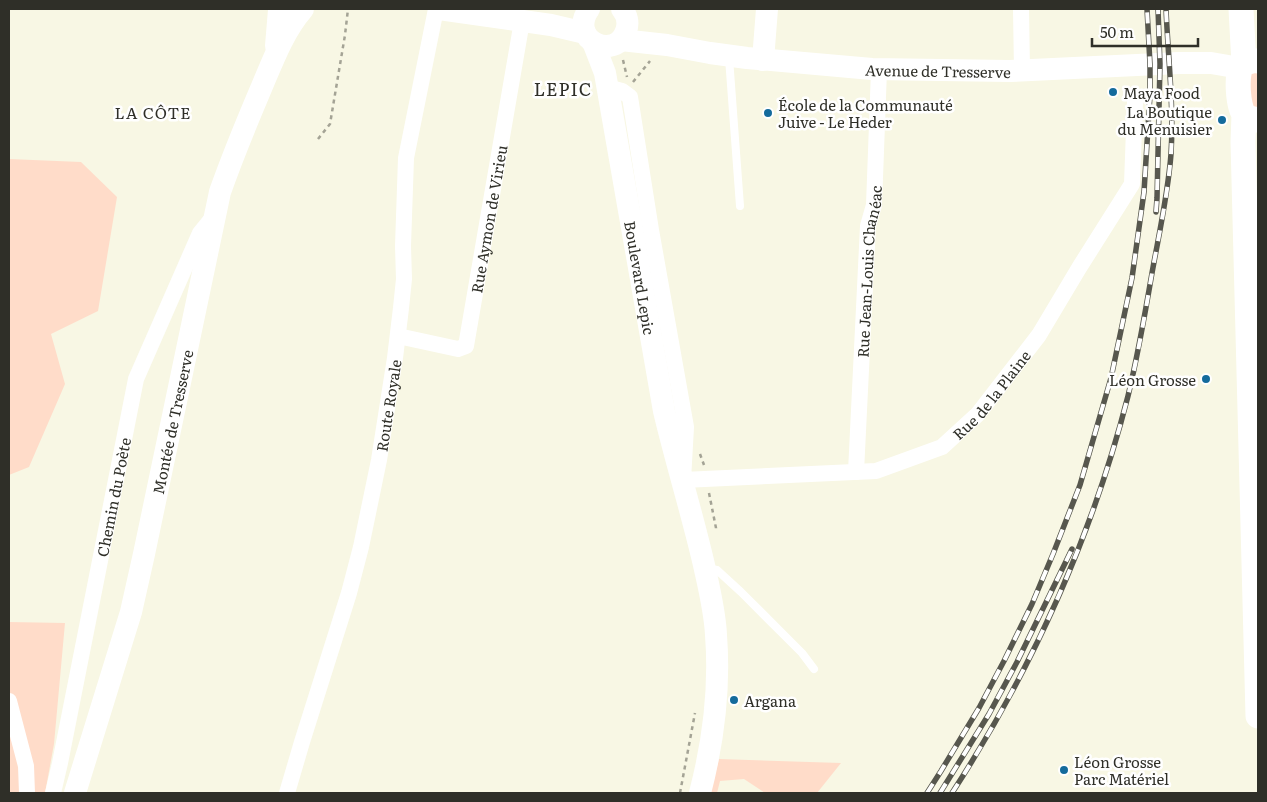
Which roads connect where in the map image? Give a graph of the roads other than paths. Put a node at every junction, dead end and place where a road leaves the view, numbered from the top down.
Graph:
1 (438, 9) edge
2 (767, 9) edge
3 (1021, 9) edge
4 (1241, 9) edge
5 (1251, 9) edge
6 (290, 10) edge
7 (624, 12) edge
8 (522, 21) junction
9 (601, 32) edge
10 (667, 45) junction
11 (729, 56) junction
12 (763, 60) junction
13 (1250, 62) edge
14 (879, 70) junction
15 (1022, 70) junction
16 (1135, 102) dead end
17 (1251, 117) edge
18 (1258, 136) edge
19 (740, 206) dead end
20 (214, 215) junction
21 (1253, 221) edge
22 (1258, 298) edge
23 (398, 336) junction
24 (1254, 396) edge
25 (1255, 433) edge
26 (856, 472) junction
27 (682, 480) junction
28 (1256, 540) edge
29 (704, 568) junction
30 (814, 669) dead end
31 (9, 701) edge
32 (1258, 716) edge
33 (92, 737) junction
34 (28, 793) edge
35 (52, 793) edge
36 (66, 793) edge
37 (75, 793) edge
38 (287, 793) edge
39 (700, 793) edge

1 - 8 street, Avenue de Tresserve
1 - 23 street, Route Royale
2 - 12 street
3 - 15 street
4 - 13 main road
5 - 13 main road
6 - 20 street, Montée de Tresserve
7 - 9 street
7 - 10 street, Avenue de Tresserve
8 - 9 street, Avenue de Tresserve
8 - 23 street, Rue Aymon de Virieu
9 - 10 street, Avenue de Tresserve
9 - 27 street, Boulevard Lepic
10 - 11 street, Avenue de Tresserve
11 - 12 street, Avenue de Tresserve
11 - 19 lane
12 - 14 street, Avenue de Tresserve
13 - 15 street, Avenue de Tresserve
13 - 17 main road
14 - 15 street, Avenue de Tresserve
14 - 26 street, Rue Jean-Louis Chanéac
16 - 26 street, Rue de la Plaine
17 - 21 main road
18 - 21 main road
20 - 33 street, Montée de Tresserve
20 - 35 street, Chemin du Poète
21 - 22 main road
21 - 24 main road
23 - 38 street, Route Royale
24 - 25 main road
25 - 28 main road
26 - 27 street, Rue de la Plaine
27 - 29 street, Boulevard Lepic
28 - 32 main road
29 - 30 lane
29 - 39 street, Boulevard Lepic
31 - 34 street
33 - 36 street
33 - 37 street, Montée de Tresserve

